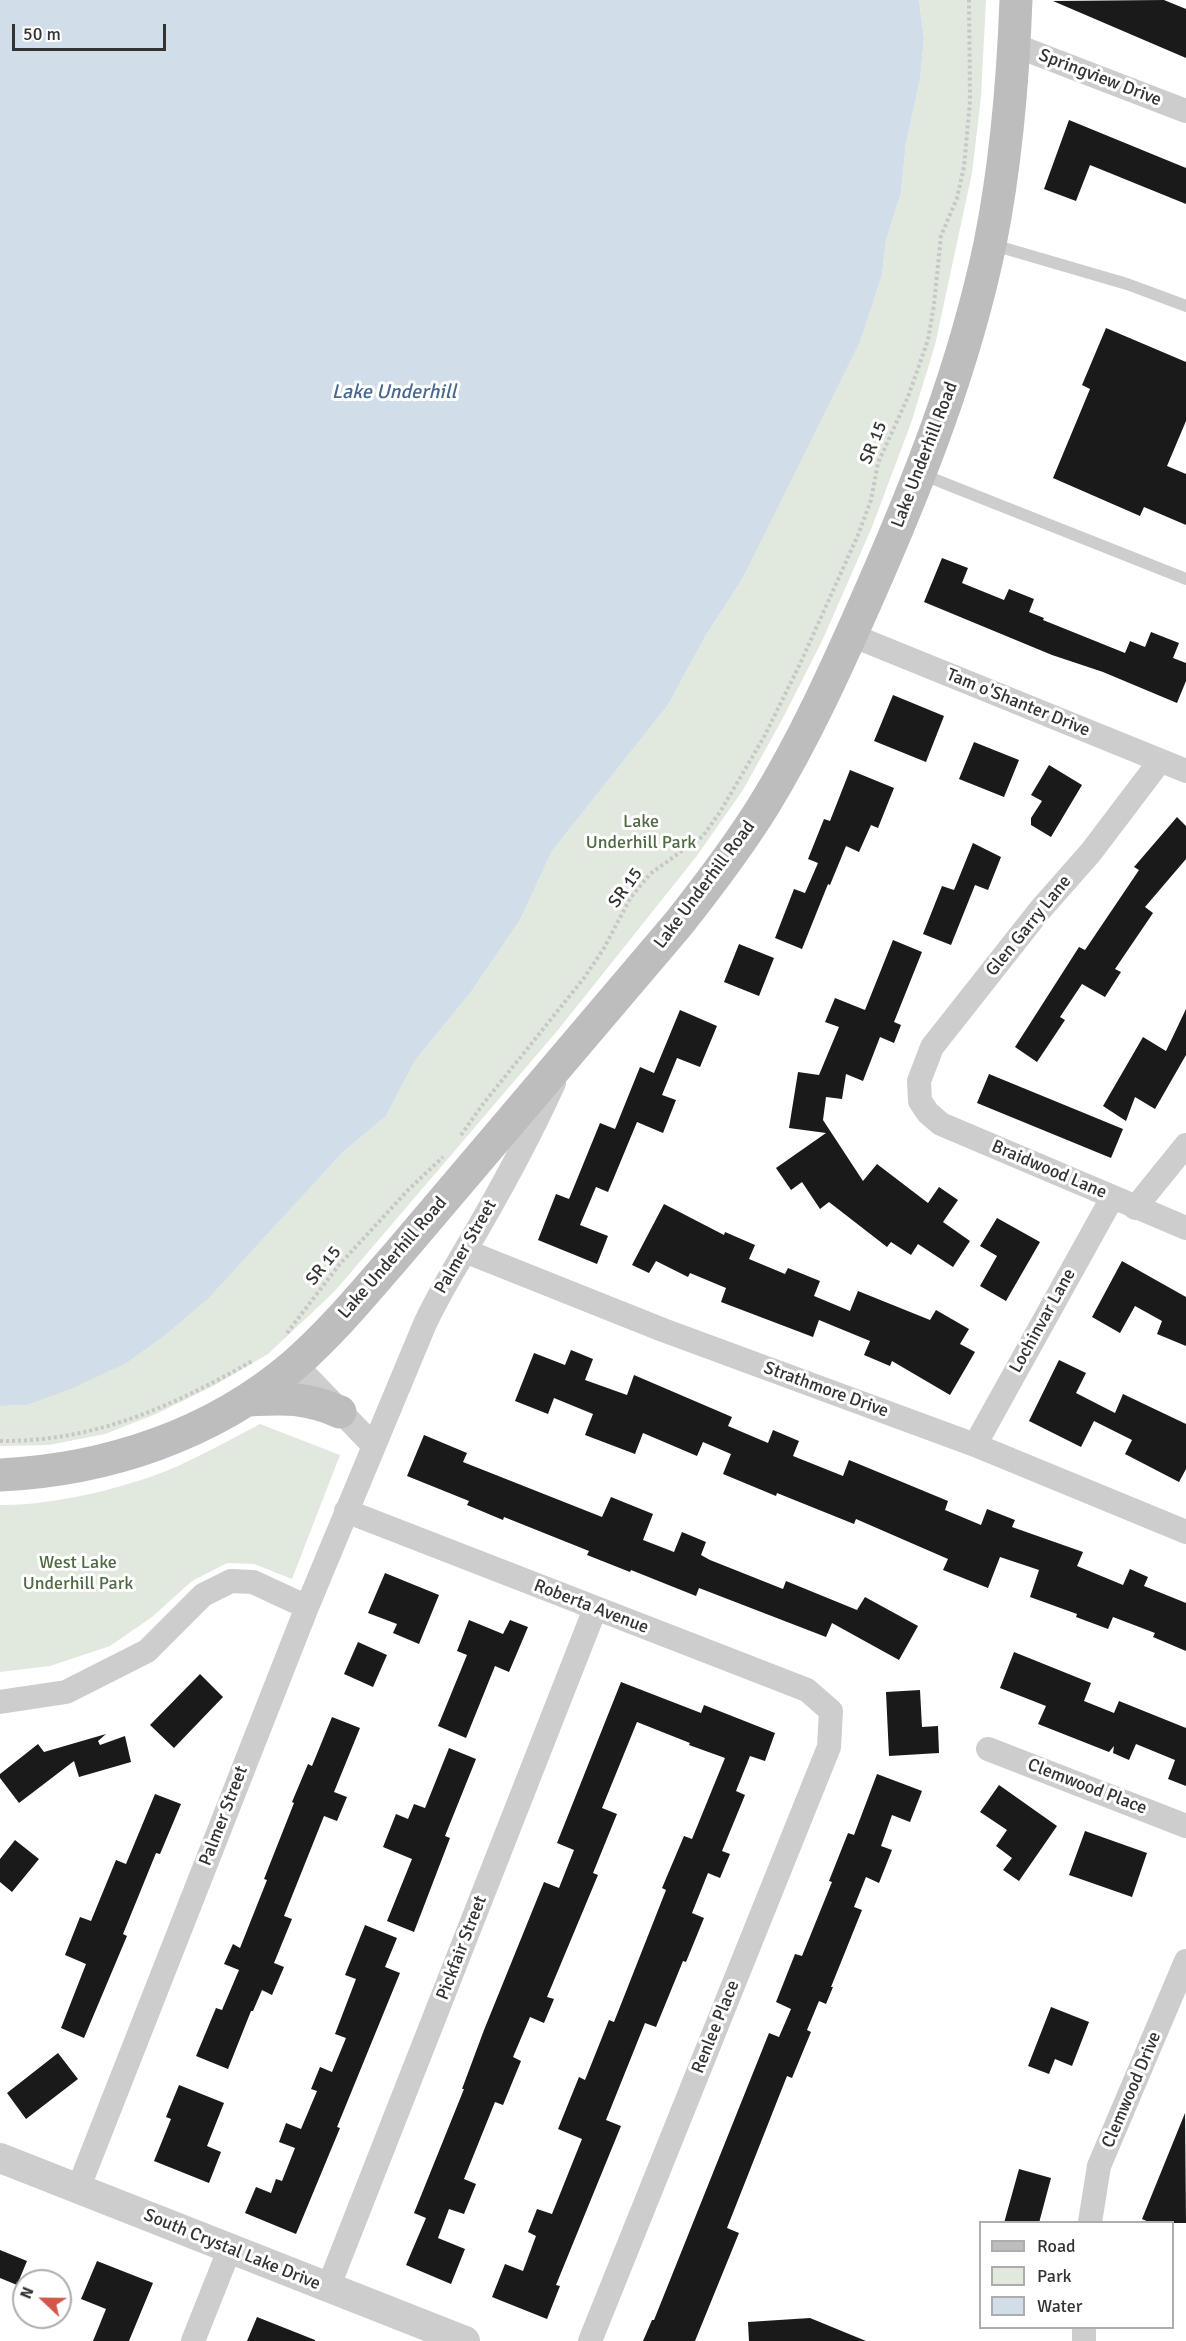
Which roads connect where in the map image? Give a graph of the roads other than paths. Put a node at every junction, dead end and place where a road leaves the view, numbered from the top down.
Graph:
1 (1016, 0) edge
2 (1014, 45) junction
3 (1186, 111) edge
4 (990, 244) junction
5 (1186, 306) edge
6 (921, 474) junction
7 (1186, 579) edge
8 (851, 635) junction
9 (1160, 761) junction
10 (1186, 771) edge
11 (568, 1054) junction
12 (920, 1101) joint
13 (1186, 1145) edge
14 (1112, 1198) junction
15 (1135, 1208) junction
16 (1186, 1228) edge
17 (465, 1251) junction
18 (288, 1352) junction
19 (249, 1400) junction
20 (340, 1412) junction
21 (373, 1444) junction
22 (975, 1445) junction
23 (0, 1475) edge
24 (346, 1510) junction
25 (1186, 1532) edge
26 (307, 1606) junction
27 (595, 1609) junction
28 (0, 1702) edge
29 (831, 1711) joint
30 (988, 1749) dead end
31 (1186, 1826) edge
32 (1186, 1961) edge
33 (0, 2158) edge
34 (78, 2189) junction
35 (1090, 2221) edge
36 (230, 2248) junction
37 (328, 2288) junction
38 (193, 2341) edge
39 (465, 2341) edge
40 (590, 2341) edge

1 - 2 main road, Lake Underhill Road
2 - 3 street, Springview Drive
2 - 4 main road, Lake Underhill Road
4 - 5 lane
4 - 6 main road, Lake Underhill Road
6 - 7 lane
6 - 8 main road, Lake Underhill Road
8 - 9 street, Tam o'Shanter Drive
8 - 11 main road, Lake Underhill Road
9 - 10 street, Tam o'Shanter Drive
9 - 12 street, Glen Garry Lane
11 - 17 street, Palmer Street
11 - 18 main road, Lake Underhill Road
12 - 14 street, Braidwood Lane
13 - 15 street
14 - 15 street, Braidwood Lane
14 - 22 street, Lochinvar Lane
15 - 16 street, Braidwood Lane
17 - 21 street, Palmer Street
17 - 22 street, Strathmore Drive
18 - 19 main road, Lake Underhill Road
18 - 20 street
19 - 20 main road
19 - 23 main road, Lake Underhill Road
20 - 21 street
21 - 24 street, Palmer Street
22 - 25 street, Strathmore Drive
24 - 26 street, Palmer Street
24 - 27 street, Roberta Avenue
26 - 28 street
26 - 34 street, Palmer Street
27 - 29 street, Roberta Avenue
27 - 37 street, Pickfair Street
29 - 40 street, Renlee Place
30 - 31 street, Clemwood Place
32 - 35 street, Clemwood Drive
33 - 34 street, South Crystal Lake Drive
34 - 36 street, South Crystal Lake Drive
36 - 37 street, South Crystal Lake Drive
36 - 38 street
37 - 39 street, South Crystal Lake Drive

